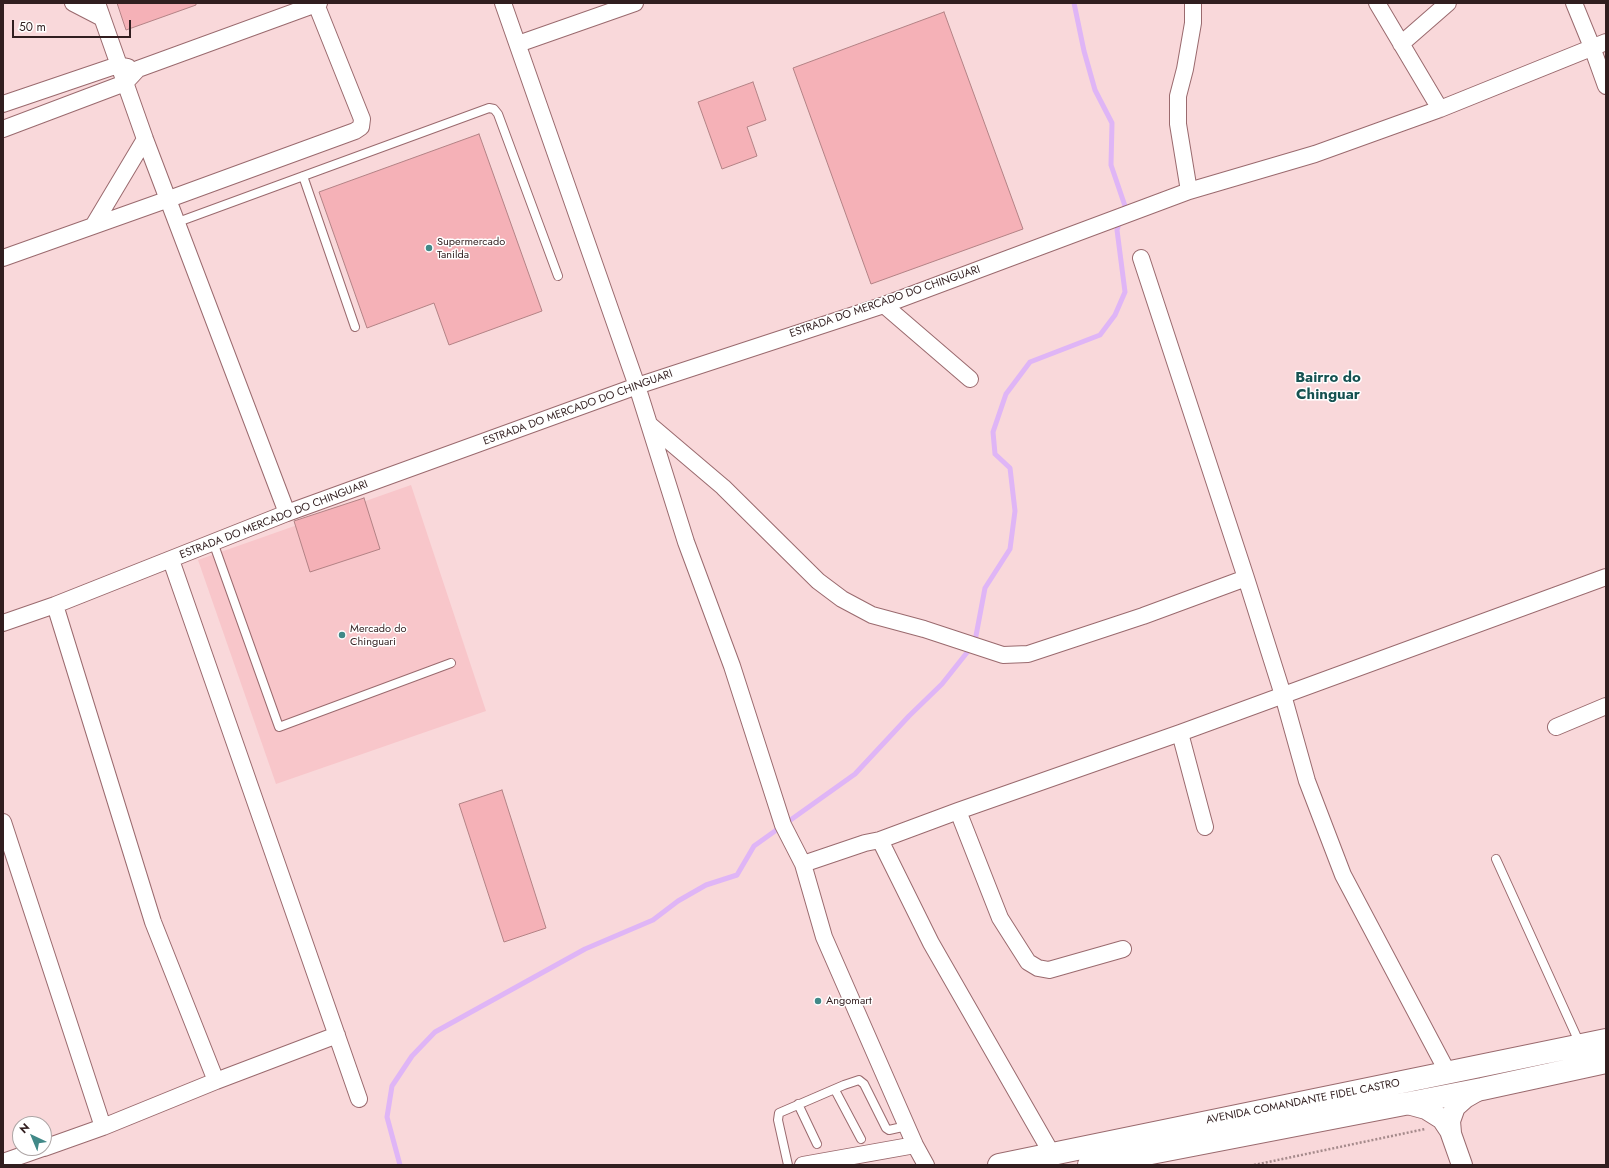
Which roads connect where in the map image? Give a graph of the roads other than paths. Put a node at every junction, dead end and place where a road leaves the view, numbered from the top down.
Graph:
1 (73, 3) edge
2 (503, 3) edge
3 (635, 3) edge
4 (1193, 3) edge
5 (1377, 3) edge
6 (1448, 3) edge
7 (1574, 3) edge
8 (318, 4) edge
9 (100, 11) edge
10 (518, 44) junction
11 (1401, 44) junction
12 (1599, 44) edge
13 (118, 65) junction
14 (138, 69) junction
15 (125, 83) junction
16 (1606, 86) edge
17 (3, 104) edge
18 (1440, 109) junction
19 (3, 129) edge
20 (145, 139) junction
21 (303, 176) junction
22 (1189, 191) junction
23 (169, 200) junction
24 (178, 222) junction
25 (93, 226) junction
26 (3, 258) edge
27 (1141, 258) dead end
28 (558, 276) dead end
29 (884, 305) junction
30 (355, 327) dead end
31 (970, 380) dead end
32 (638, 386) junction
33 (650, 425) junction
34 (287, 513) junction
35 (213, 542) junction
36 (171, 560) junction
37 (1606, 577) edge
38 (1246, 578) junction
39 (55, 605) junction
40 (3, 623) edge
41 (451, 663) dead end
42 (1283, 695) junction
43 (1606, 706) edge
44 (1556, 727) dead end
45 (1180, 733) junction
46 (958, 811) junction
47 (3, 822) edge
48 (1205, 827) dead end
49 (880, 840) junction
50 (1496, 859) dead end
51 (803, 864) junction
52 (1122, 949) dead end
53 (337, 1035) junction
54 (1606, 1040) edge
55 (1581, 1045) junction
56 (1606, 1062) edge
57 (1448, 1073) junction
58 (216, 1081) junction
59 (1482, 1089) junction
60 (835, 1090) junction
61 (359, 1099) dead end
62 (1404, 1103) junction
63 (798, 1104) junction
64 (907, 1126) junction
65 (103, 1127) junction
66 (1449, 1129) junction
67 (861, 1139) dead end
68 (817, 1144) dead end
69 (52, 1145) edge
70 (915, 1145) junction
71 (1052, 1154) junction
72 (20, 1156) edge
73 (1127, 1161) edge
74 (3, 1162) edge
75 (788, 1165) edge
76 (803, 1165) edge
77 (926, 1165) edge
78 (999, 1165) edge
79 (1089, 1165) edge
80 (1462, 1165) edge

1 - 9 street
2 - 10 street
3 - 10 street
4 - 22 street
5 - 11 street
6 - 11 street
7 - 12 street
8 - 14 street
8 - 23 street
9 - 13 street
10 - 32 street
11 - 18 street
12 - 16 street
12 - 18 street, ESTRADA DO MERCADO DO CHINGUARI
13 - 14 street
13 - 15 street
13 - 17 street
14 - 15 street
15 - 19 street
15 - 20 street
18 - 22 street, ESTRADA DO MERCADO DO CHINGUARI
20 - 23 street
20 - 25 street
21 - 24 lane
21 - 28 lane
21 - 30 lane
22 - 29 street, ESTRADA DO MERCADO DO CHINGUARI
23 - 24 street
23 - 25 street
24 - 34 street
25 - 26 street
27 - 38 street
29 - 31 street
29 - 32 street, ESTRADA DO MERCADO DO CHINGUARI
32 - 33 street
32 - 34 street, ESTRADA DO MERCADO DO CHINGUARI
33 - 38 street
33 - 51 street
34 - 35 street, ESTRADA DO MERCADO DO CHINGUARI
35 - 36 street, ESTRADA DO MERCADO DO CHINGUARI
35 - 41 lane
36 - 39 street, ESTRADA DO MERCADO DO CHINGUARI
36 - 53 street
37 - 42 street
38 - 42 street
39 - 40 street, ESTRADA DO MERCADO DO CHINGUARI
39 - 58 street
42 - 45 street
42 - 57 street
43 - 44 street
45 - 46 street
45 - 48 street
46 - 49 street
46 - 52 street
47 - 65 street
49 - 51 street
49 - 71 street
50 - 55 lane
51 - 64 street
53 - 58 street
53 - 61 street
54 - 55 highway, AVENIDA COMANDANTE FIDEL CASTRO
55 - 57 highway, AVENIDA COMANDANTE FIDEL CASTRO
56 - 59 highway, AVENIDA COMANDANTE FIDEL CASTRO
57 - 71 highway, AVENIDA COMANDANTE FIDEL CASTRO
58 - 65 street
59 - 62 highway, AVENIDA COMANDANTE FIDEL CASTRO
59 - 66 street
60 - 63 lane
60 - 64 lane
60 - 67 lane
62 - 66 street
62 - 73 highway, AVENIDA COMANDANTE FIDEL CASTRO
63 - 68 lane
63 - 75 lane
64 - 70 street
65 - 69 street
66 - 80 street
70 - 76 street
70 - 77 street
71 - 78 highway, AVENIDA COMANDANTE FIDEL CASTRO
72 - 74 street
73 - 79 highway, AVENIDA COMANDANTE FIDEL CASTRO

